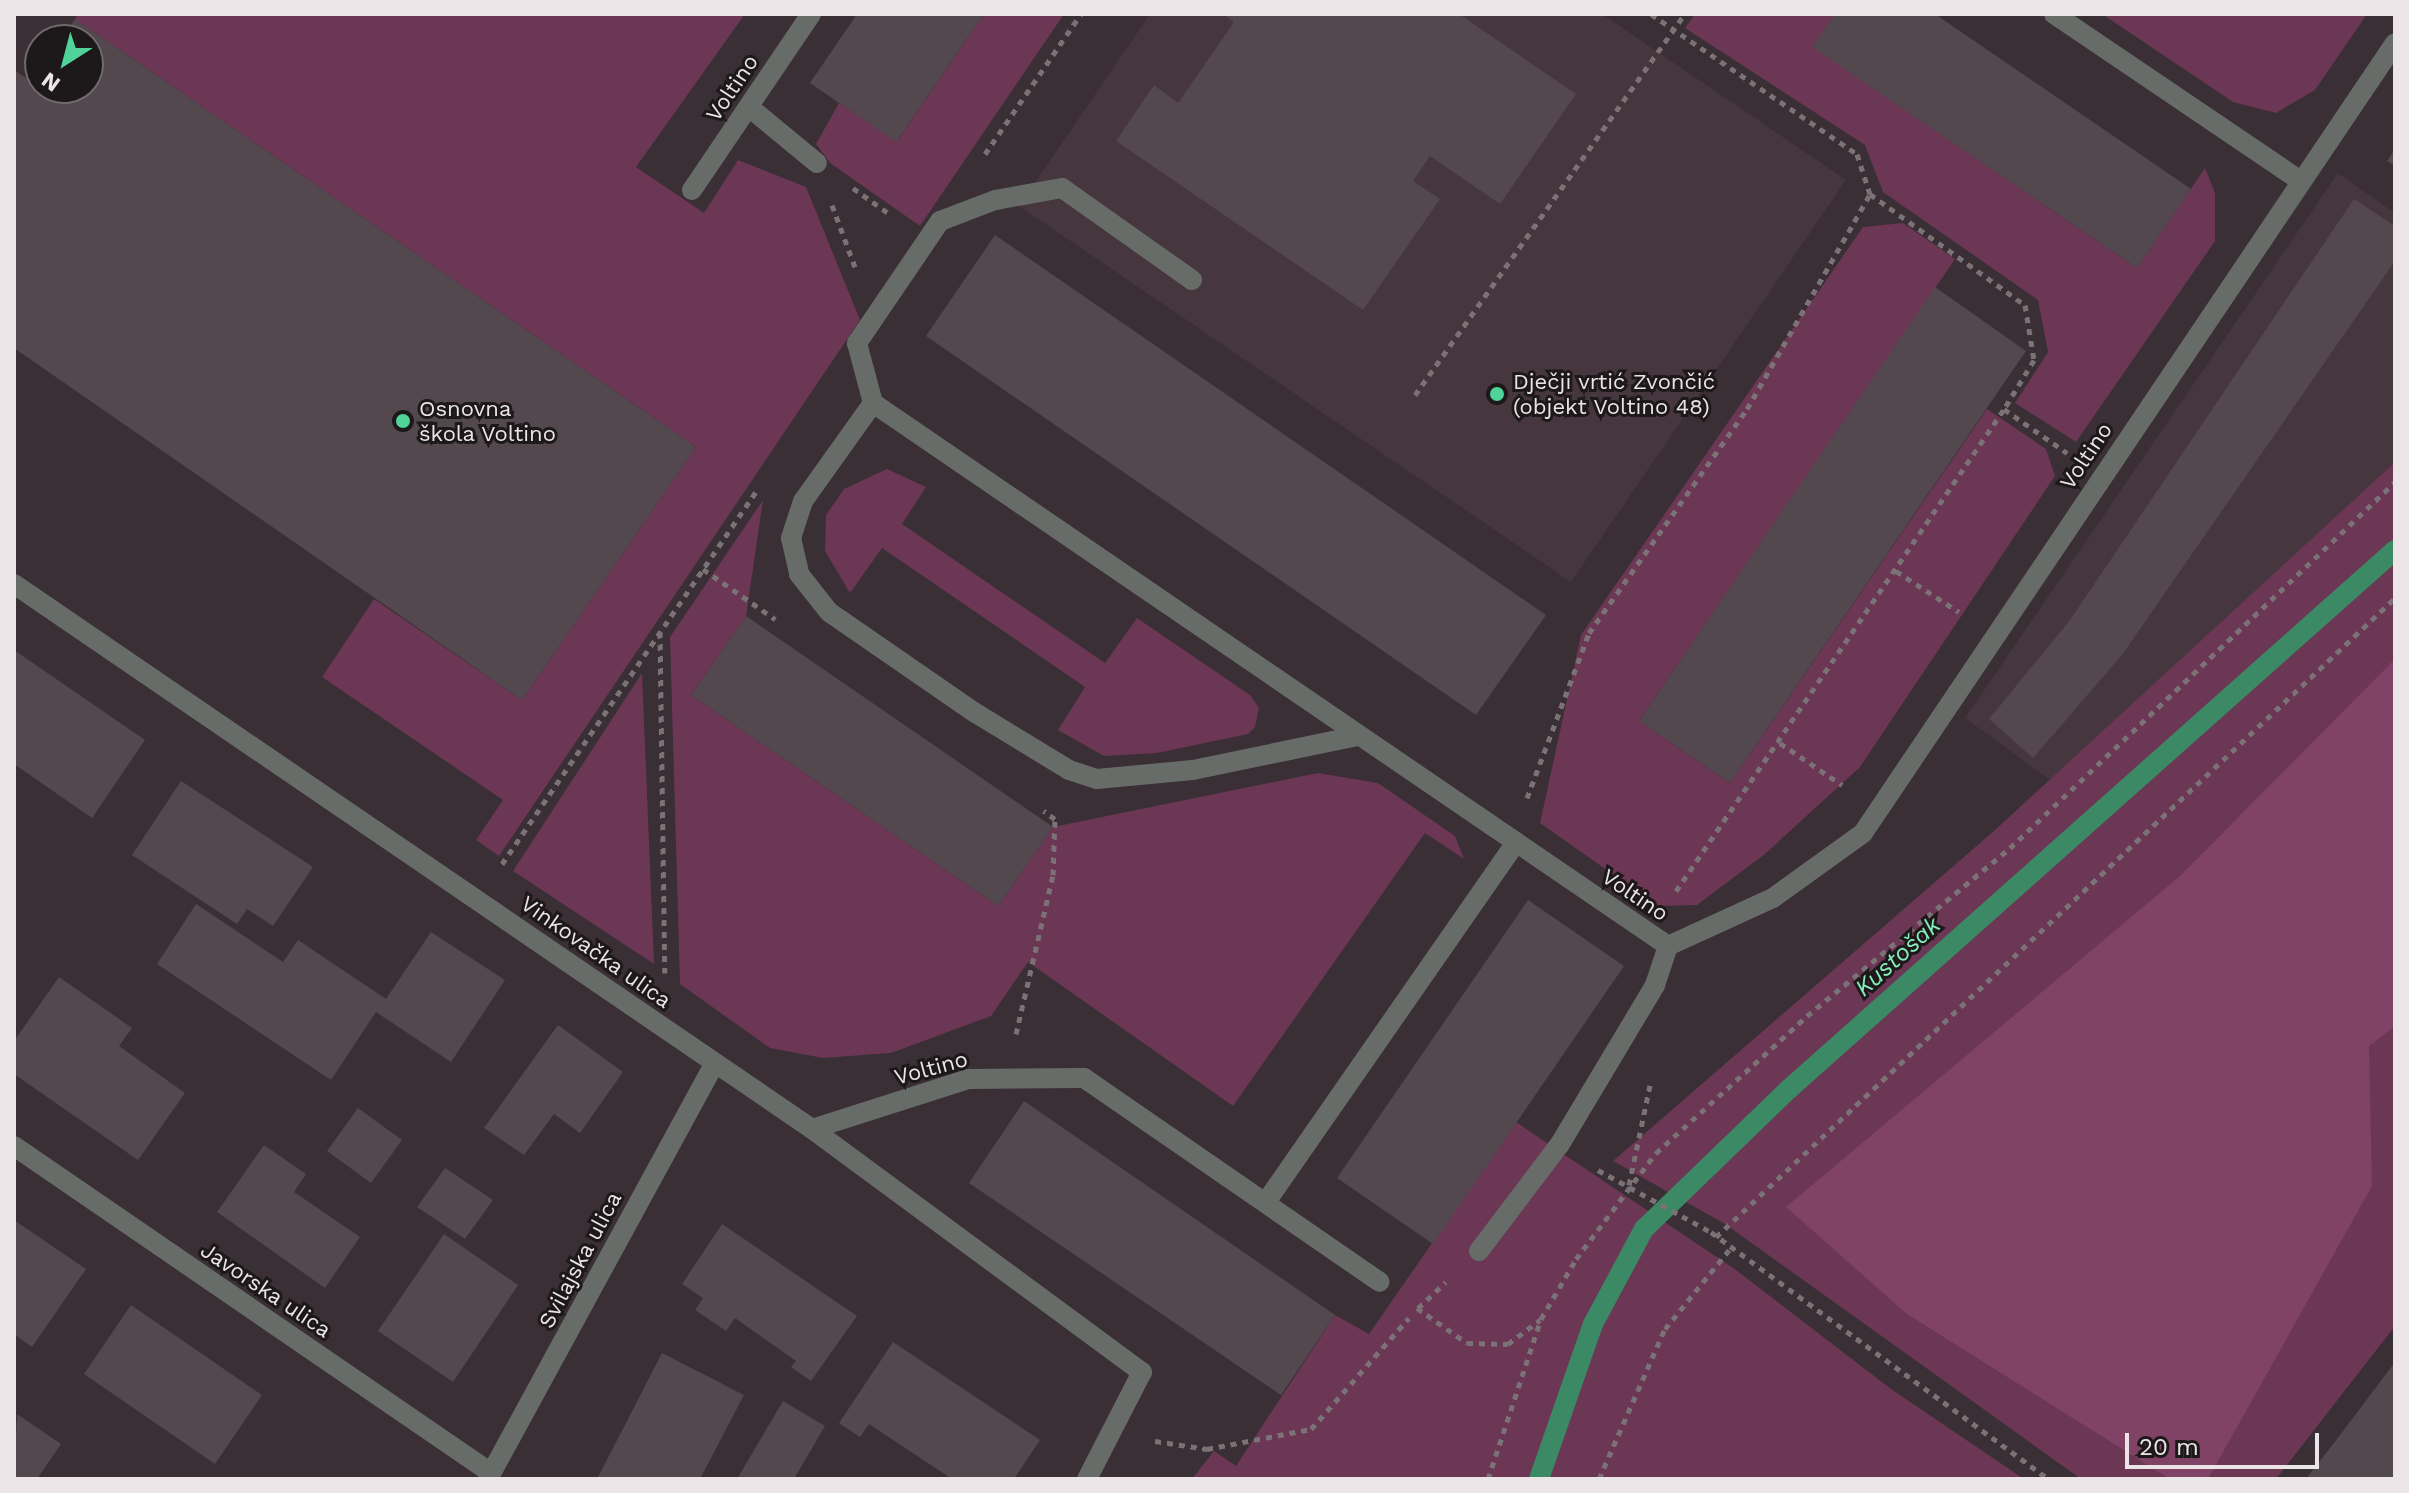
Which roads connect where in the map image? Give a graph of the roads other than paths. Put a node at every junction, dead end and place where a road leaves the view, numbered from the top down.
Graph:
1 (811, 14) edge
2 (2054, 14) edge
3 (2395, 43) edge
4 (749, 107) junction
5 (817, 163) road end
6 (2299, 180) junction
7 (692, 190) dead end
8 (1192, 280) dead end
9 (873, 403) junction
10 (14, 584) edge
11 (1357, 736) junction
12 (1516, 842) junction
13 (1668, 946) junction
14 (714, 1064) junction
15 (812, 1129) junction
16 (14, 1146) edge
17 (1266, 1202) junction
18 (1479, 1251) road end
19 (1380, 1282) road end
20 (490, 1476) edge
21 (1087, 1479) edge

1 - 4 street, Voltino
2 - 6 street
3 - 6 street, Voltino
4 - 5 street
4 - 7 street, Voltino
6 - 13 street, Voltino
8 - 9 street
9 - 11 street, Voltino
9 - 11 street
10 - 14 street, Vinkovačka ulica
11 - 12 street, Voltino
12 - 13 street, Voltino
12 - 17 street
13 - 18 street
14 - 15 street, Vinkovačka ulica
14 - 20 street, Svilajska ulica
15 - 17 street, Voltino
15 - 21 street, Vinkovačka ulica
16 - 20 street, Javorska ulica
17 - 19 street, Voltino

